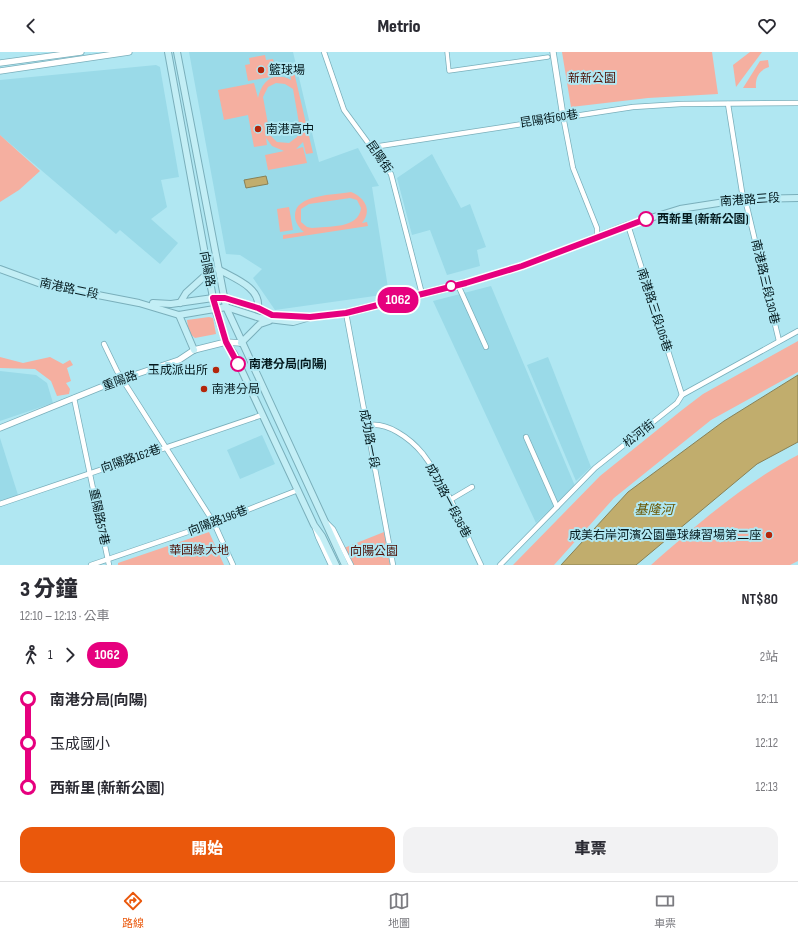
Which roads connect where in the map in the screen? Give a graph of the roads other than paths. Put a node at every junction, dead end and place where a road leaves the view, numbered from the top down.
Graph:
1 (81, 52) edge
2 (129, 52) edge
3 (168, 52) edge
4 (177, 52) edge
5 (324, 52) edge
6 (447, 52) edge
7 (553, 52) edge
8 (548, 57) dead end
9 (0, 63) edge
10 (0, 71) edge
11 (798, 103) edge
12 (728, 104) junction
13 (563, 116) junction
14 (373, 147) junction
15 (798, 198) edge
16 (744, 199) junction
17 (628, 225) junction
18 (597, 237) junction
19 (0, 269) edge
20 (218, 269) junction
21 (208, 273) junction
22 (458, 285) junction
23 (422, 294) junction
24 (213, 298) junction
25 (225, 298) junction
26 (139, 303) junction
27 (180, 303) junction
28 (226, 307) junction
29 (258, 308) junction
30 (215, 309) junction
31 (346, 313) junction
32 (179, 314) junction
33 (310, 317) junction
34 (272, 320) junction
35 (798, 331) edge
36 (779, 341) junction
37 (226, 342) junction
38 (241, 343) junction
39 (104, 344) dead end
40 (486, 347) dead end
41 (194, 350) junction
42 (122, 379) junction
43 (682, 396) junction
44 (74, 398) junction
45 (262, 415) junction
46 (366, 426) junction
47 (0, 428) edge
48 (526, 437) dead end
49 (166, 447) junction
50 (90, 474) junction
51 (472, 487) dead end
52 (298, 490) junction
53 (450, 500) junction
54 (0, 504) edge
55 (557, 507) junction
56 (325, 520) junction
57 (214, 523) junction
58 (314, 525) junction
59 (109, 563) edge
60 (91, 565) edge
61 (233, 565) edge
62 (331, 565) edge
63 (336, 565) edge
64 (345, 565) edge
65 (350, 565) edge
66 (393, 565) edge
67 (481, 565) edge
68 (500, 565) edge

1 - 9 street
2 - 10 street
3 - 21 main road, 向陽路
4 - 20 main road, 向陽路
5 - 14 street, 昆陽街
6 - 8 street
7 - 13 street
11 - 12 street, 昆陽街60巷
12 - 13 street, 昆陽街60巷
12 - 16 street, 南港路三段130巷
13 - 14 street, 昆陽街60巷
13 - 18 street
14 - 23 street, 昆陽街
15 - 16 main road, 南港路三段
16 - 17 main road, 南港路三段
16 - 36 street, 南港路三段130巷
17 - 18 main road, 南港路三段
17 - 43 street, 南港路三段106巷
18 - 22 main road, 南港路三段
19 - 26 main road, 南港路二段
20 - 25 main road, 向陽路
20 - 29 main road
21 - 24 main road, 向陽路
21 - 27 main road
22 - 23 main road, 南港路三段
22 - 40 street
23 - 31 main road, 南港路三段
24 - 25 main road, 南港路二段
24 - 27 main road, 南港路二段
24 - 30 main road, 向陽路
25 - 28 main road, 向陽路
25 - 29 main road, 南港路二段
26 - 27 main road, 南港路二段
26 - 32 main road, 南港路二段
28 - 30 main road, 南港路二段
28 - 34 main road, 南港路二段
28 - 38 main road, 向陽路
29 - 33 main road, 南港路二段
30 - 32 main road, 南港路二段
30 - 37 main road, 向陽路
31 - 33 main road, 南港路三段
31 - 46 street, 成功路一段
32 - 41 main road
33 - 34 main road, 南港路二段
34 - 38 main road
35 - 36 street, 松河街
36 - 43 street, 松河街
37 - 38 street, 重陽路
37 - 41 street, 重陽路
37 - 45 main road, 向陽路
38 - 56 main road, 向陽路
39 - 42 street
41 - 42 street, 重陽路
42 - 44 street, 重陽路
42 - 49 street
43 - 55 street, 松河街
44 - 47 street, 重陽路
44 - 50 street, 重陽路57巷
45 - 49 street, 向陽路162巷
45 - 52 main road, 向陽路
46 - 53 street, 成功路一段36巷
46 - 66 street, 成功路一段
48 - 55 street
49 - 50 street, 向陽路162巷
49 - 57 street
50 - 54 street, 向陽路162巷
50 - 59 street, 重陽路57巷
51 - 53 street
52 - 57 street, 向陽路196巷
52 - 58 main road, 向陽路
53 - 67 street, 成功路一段36巷
55 - 68 street, 松河街
56 - 64 main road, 向陽路
56 - 65 street
57 - 59 street, 向陽路196巷
57 - 61 street
58 - 62 street
58 - 63 main road, 向陽路
59 - 60 street, 向陽路196巷

